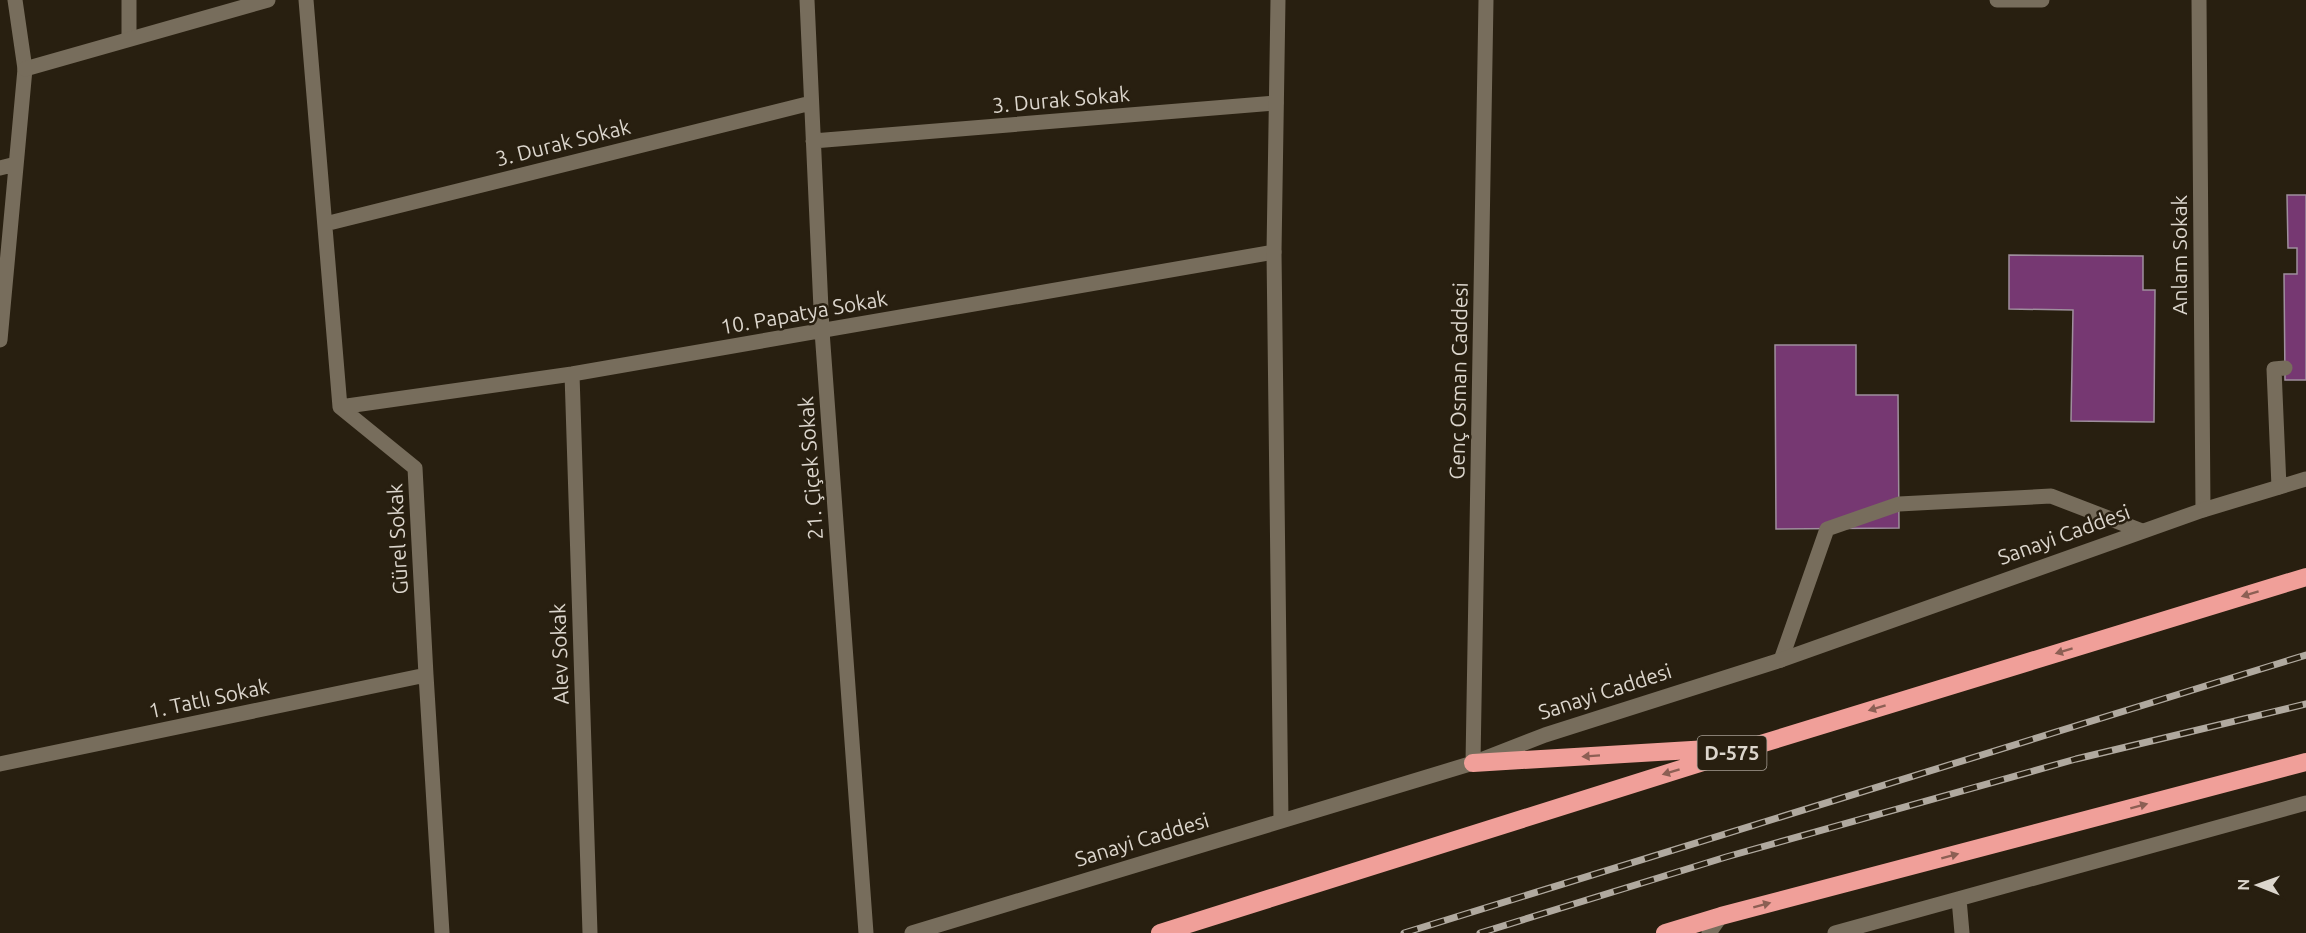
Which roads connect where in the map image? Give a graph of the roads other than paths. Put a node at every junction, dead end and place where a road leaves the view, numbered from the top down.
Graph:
1 (15, 0) edge
2 (129, 0) edge
3 (268, 0) edge
4 (306, 0) edge
5 (807, 0) edge
6 (1278, 0) edge
7 (1486, 0) edge
8 (2042, 0) edge
9 (2199, 0) edge
10 (1997, 1) edge
11 (129, 38) junction
12 (25, 69) junction
13 (811, 103) junction
14 (1276, 103) junction
15 (813, 141) junction
16 (16, 164) junction
17 (0, 168) edge
18 (325, 224) junction
19 (1274, 252) junction
20 (822, 331) junction
21 (0, 340) edge
22 (2285, 368) dead end
23 (572, 375) junction
24 (340, 407) junction
25 (2306, 479) edge
26 (2279, 487) junction
27 (2203, 510) junction
28 (2142, 531) junction
29 (2306, 577) edge
30 (1781, 660) junction
31 (426, 675) junction
32 (1754, 746) junction
33 (2306, 762) edge
34 (1473, 763) junction
35 (0, 764) edge
36 (2306, 803) edge
37 (1281, 821) junction
38 (1959, 899) junction
39 (1721, 916) junction
40 (442, 933) edge
41 (590, 933) edge
42 (866, 933) edge
43 (912, 933) edge
44 (1160, 933) edge
45 (1665, 933) edge
46 (1708, 933) edge
47 (1834, 933) edge
48 (1962, 933) edge

1 - 12 street
2 - 11 street
3 - 11 street
4 - 18 street
5 - 13 street, 21. Çiçek Sokak
6 - 14 street
7 - 34 street, Genç Osman Caddesi
8 - 10 street
9 - 27 street, Anlam Sokak
11 - 12 street
12 - 16 street
13 - 15 street, 21. Çiçek Sokak
13 - 18 street, 3. Durak Sokak
14 - 15 street, 3. Durak Sokak
14 - 19 street
15 - 20 street, 21. Çiçek Sokak
16 - 17 street
16 - 21 street
18 - 24 street
19 - 20 street, 10. Papatya Sokak
19 - 37 street
20 - 23 street, 10. Papatya Sokak
20 - 42 street, 21. Çiçek Sokak
22 - 26 street
23 - 24 street, 10. Papatya Sokak
23 - 41 street, Alev Sokak
24 - 31 street, Gürel Sokak
25 - 26 street, Sanayi Caddesi
26 - 27 street, Sanayi Caddesi
27 - 28 street, Sanayi Caddesi
28 - 30 street, Sanayi Caddesi
28 - 30 street
29 -> 32 highway, D-575
30 - 34 street, Sanayi Caddesi
31 - 35 street, 1. Tatlı Sokak
31 - 40 street, Gürel Sokak
32 -> 34 highway
32 -> 44 highway, D-575
39 -> 33 highway
34 - 37 street, Sanayi Caddesi
36 - 38 street
37 - 43 street, Sanayi Caddesi
38 - 47 street
38 - 48 street
39 - 45 highway
39 - 46 street

